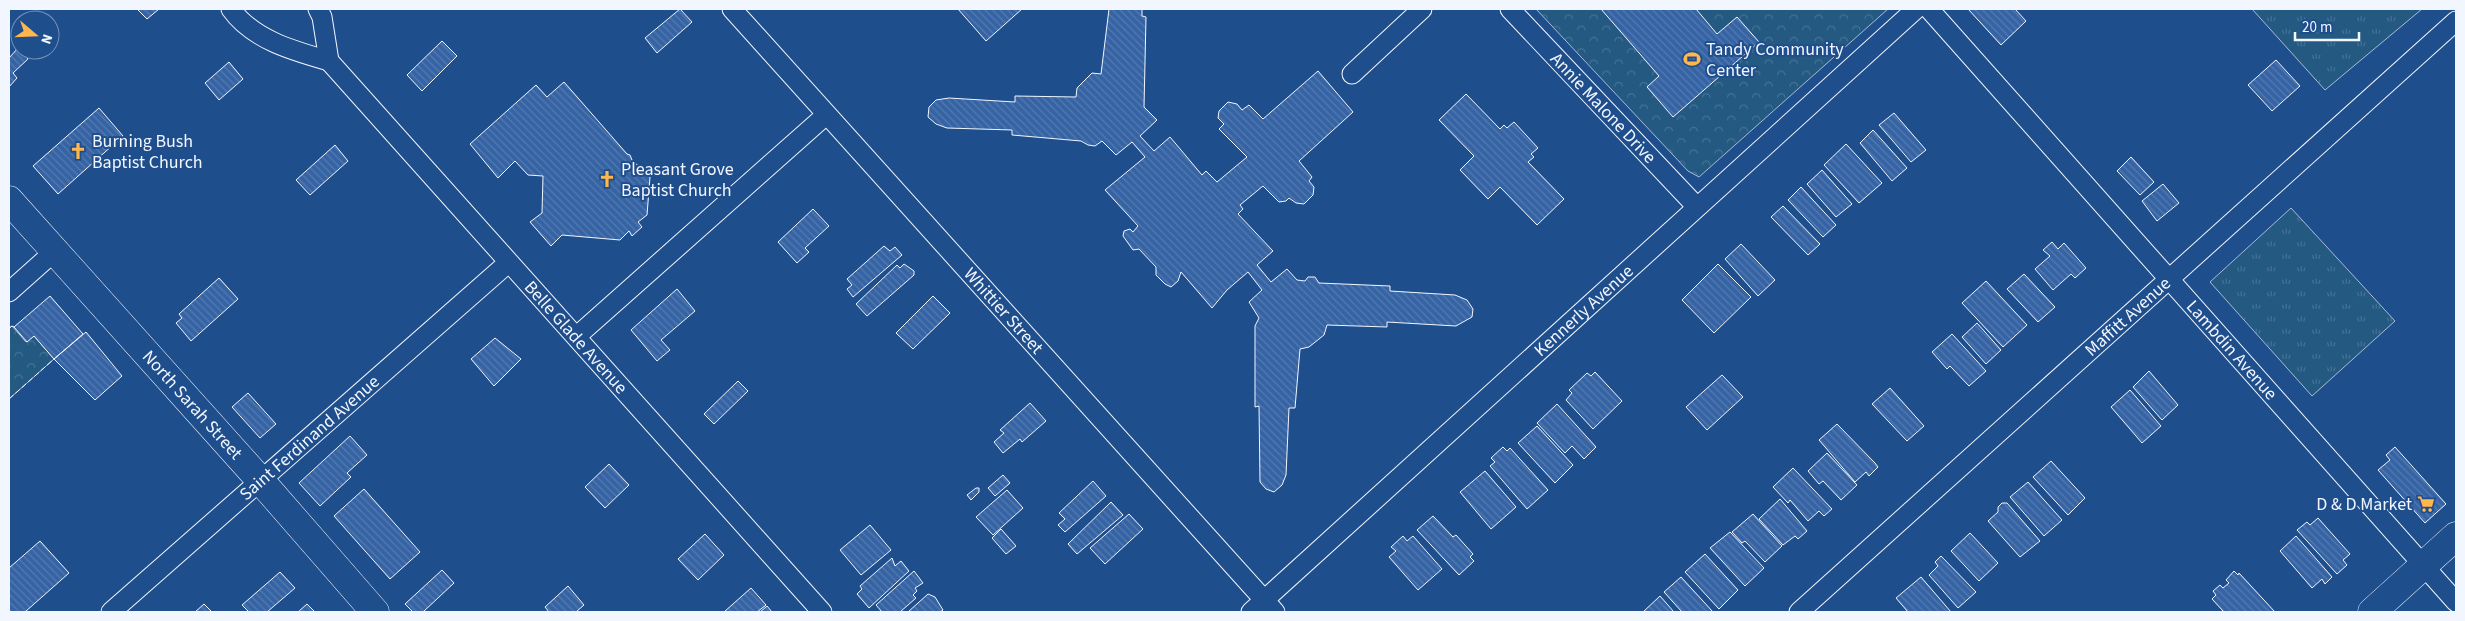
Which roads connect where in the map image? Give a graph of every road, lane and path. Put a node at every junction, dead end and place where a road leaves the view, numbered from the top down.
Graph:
1 (231, 9) edge
2 (318, 9) edge
3 (732, 9) edge
4 (1422, 9) edge
5 (1510, 9) edge
6 (1916, 9) edge
7 (1929, 9) edge
8 (2456, 21) edge
9 (329, 61) junction
10 (1352, 74) dead end
11 (826, 115) junction
12 (9, 200) edge
13 (1697, 206) junction
14 (55, 251) junction
15 (508, 263) junction
16 (2170, 280) junction
17 (9, 292) edge
18 (577, 336) junction
19 (260, 480) junction
20 (2456, 536) edge
21 (2424, 565) junction
22 (2456, 602) edge
23 (1263, 608) edge
24 (111, 612) edge
25 (375, 612) edge
26 (822, 612) edge
27 (1799, 612) edge
28 (2372, 612) edge

1 - 9 street
2 - 9 street
3 - 11 street, Whittier Street
4 - 10 street
5 - 13 street, Annie Malone Drive
6 - 13 street, Kennerly Avenue
7 - 16 street, Lambdin Avenue
8 - 16 street, Maffitt Avenue
9 - 15 street, Belle Glade Avenue
11 - 18 street
11 - 23 street, Whittier Street
12 - 14 street, North Sarah Street
13 - 23 street, Kennerly Avenue
14 - 17 street
14 - 19 street, North Sarah Street
15 - 18 street, Belle Glade Avenue
15 - 19 street, Saint Ferdinand Avenue
16 - 21 street, Lambdin Avenue
16 - 27 street, Maffitt Avenue
18 - 26 street, Belle Glade Avenue
19 - 24 street, Saint Ferdinand Avenue
19 - 25 street, North Sarah Street
20 - 21 street
21 - 22 street, Lambdin Avenue
21 - 28 street

